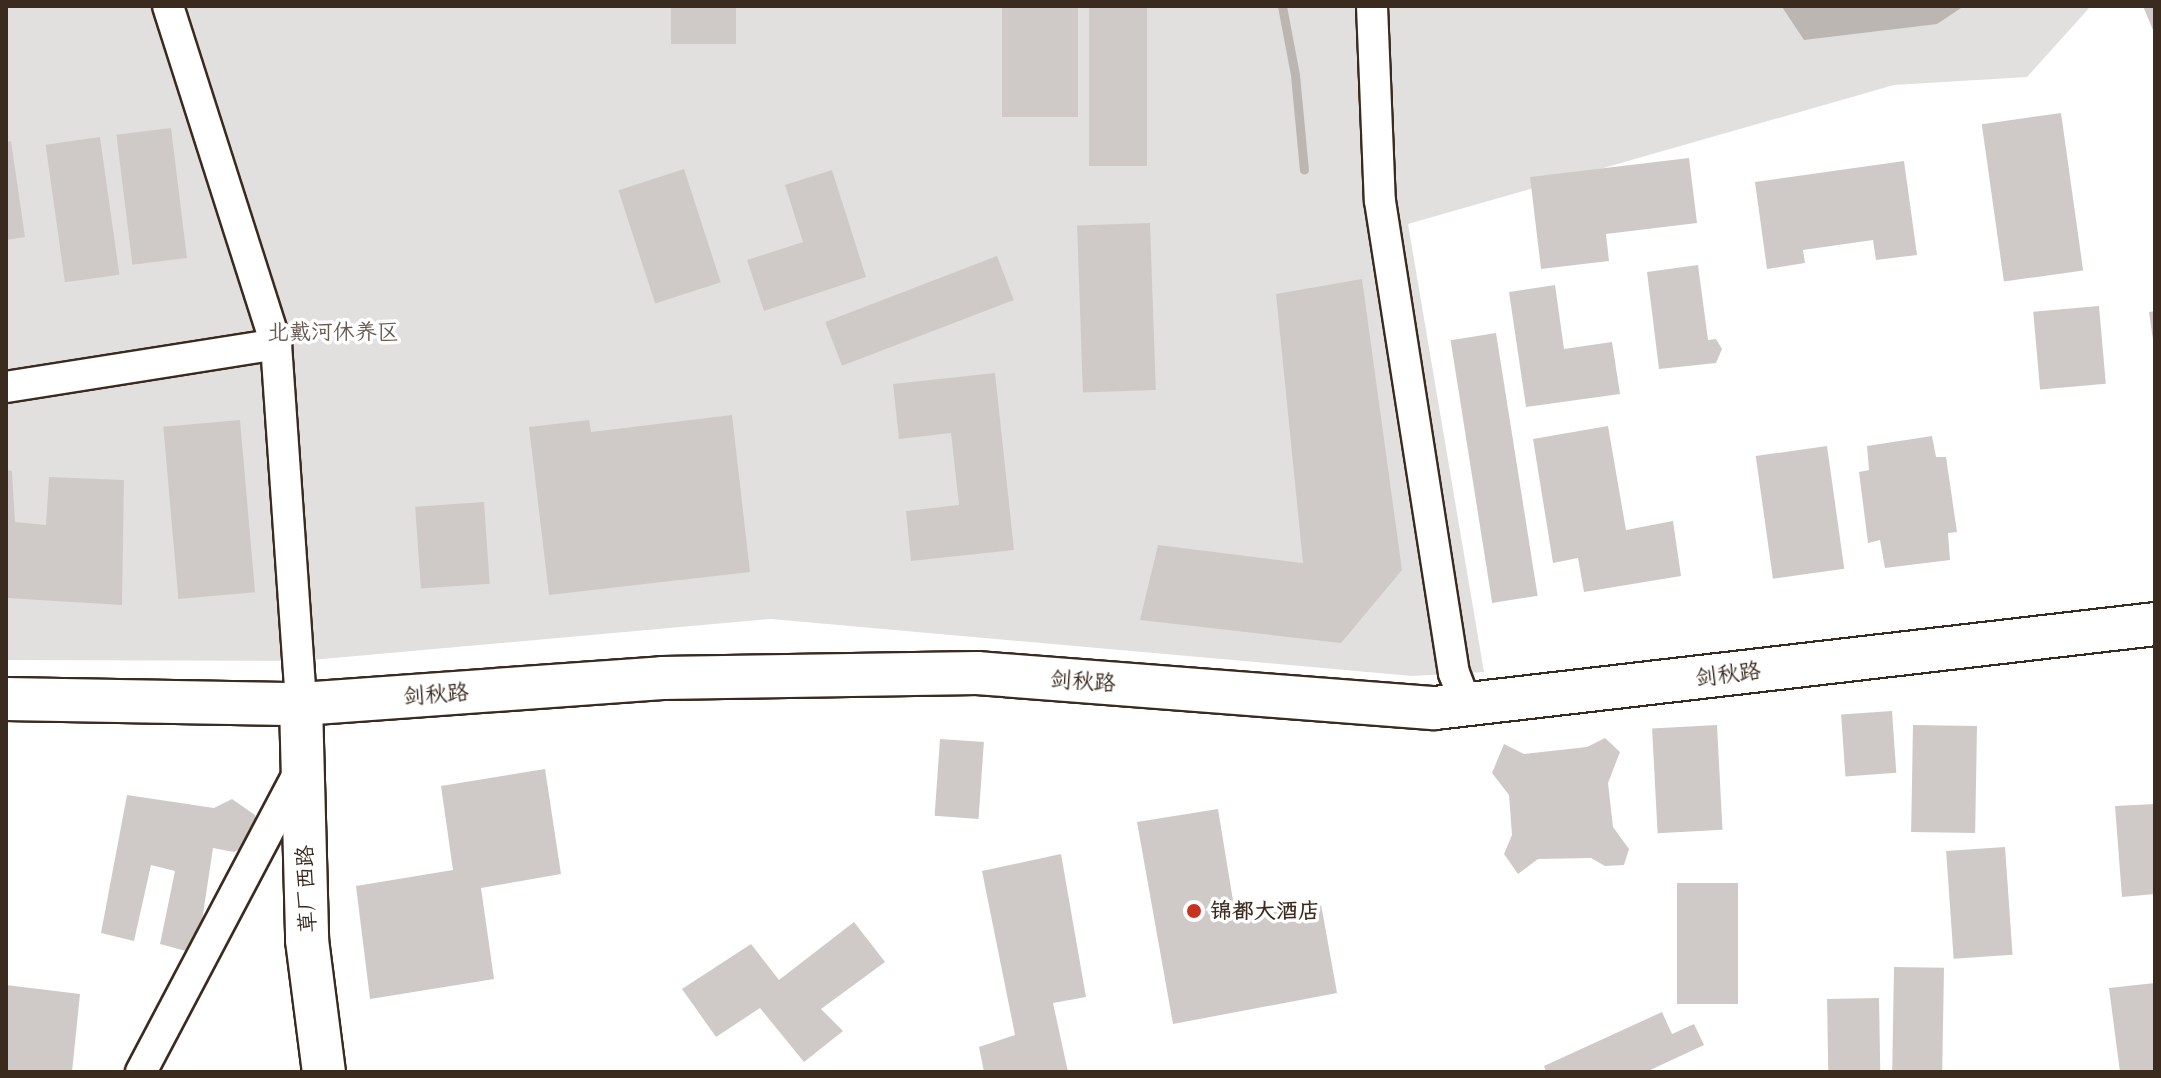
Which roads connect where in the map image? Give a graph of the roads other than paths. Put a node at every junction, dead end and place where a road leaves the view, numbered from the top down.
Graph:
1 (168, 6) edge
2 (1372, 6) edge
3 (276, 344) junction
4 (6, 387) edge
5 (2155, 624) edge
6 (6, 699) edge
7 (301, 704) junction
8 (1466, 705) junction
9 (302, 766) junction
10 (141, 1072) edge
11 (324, 1072) edge

1 - 3 street
2 - 8 street
3 - 4 street
3 - 7 street
5 - 8 main road, 剑秋路
6 - 7 main road, 剑秋路
7 - 8 main road, 剑秋路
7 - 9 main road, 草厂西路
9 - 10 street
9 - 11 main road, 草厂西路

